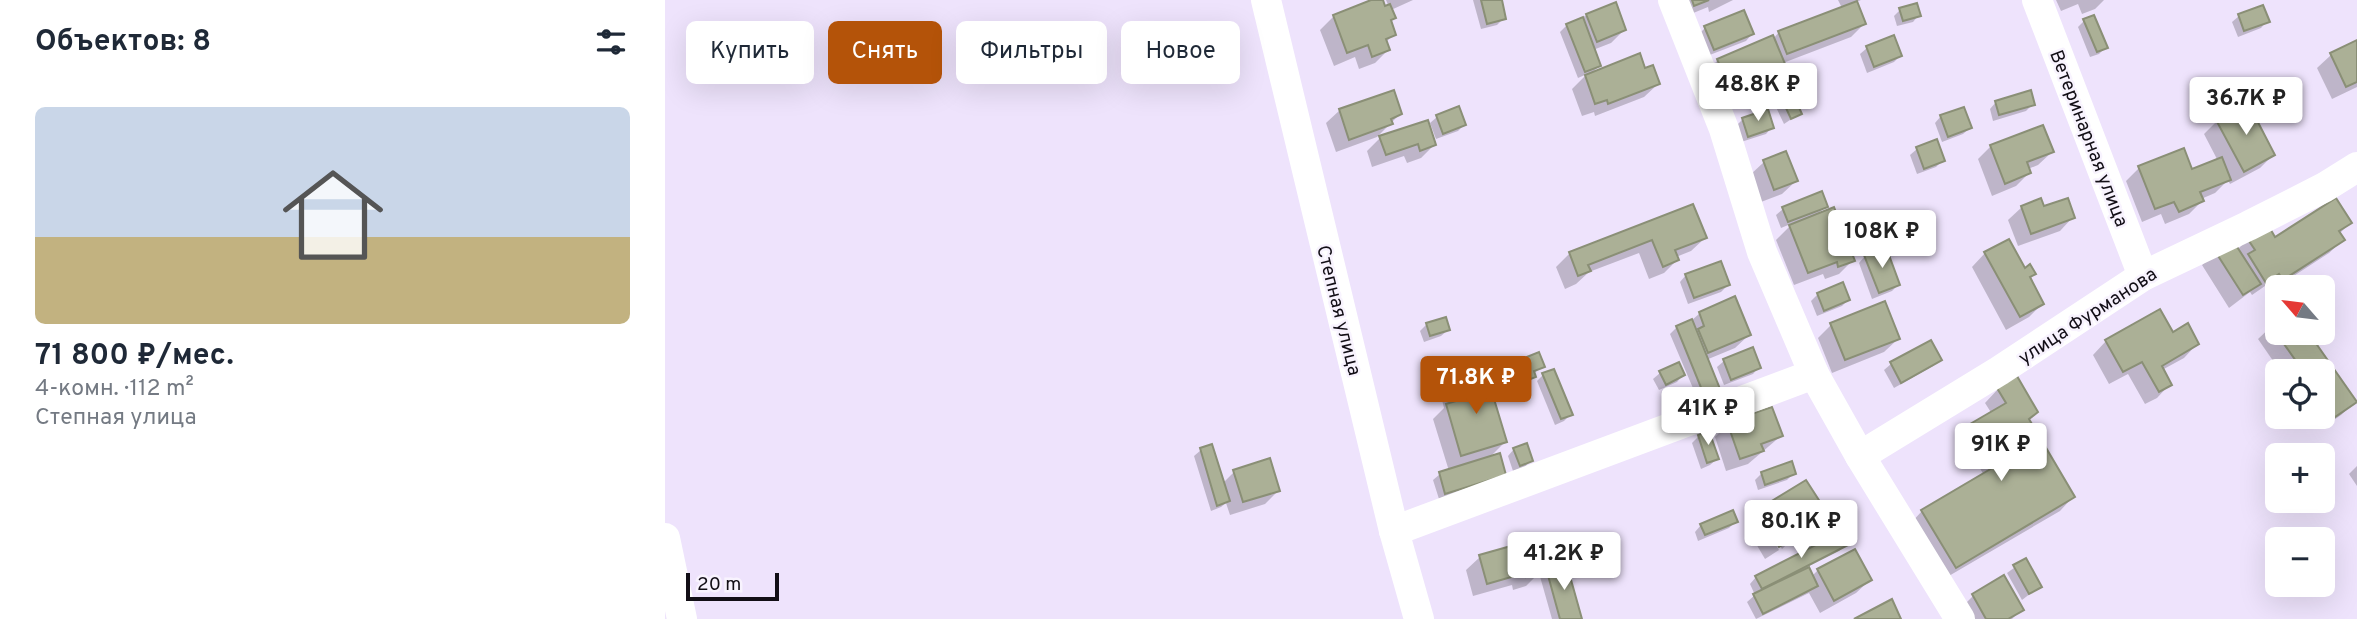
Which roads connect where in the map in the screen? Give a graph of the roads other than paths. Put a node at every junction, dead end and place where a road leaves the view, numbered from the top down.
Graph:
1 (1266, 0) edge
2 (1673, 0) edge
3 (2037, 0) edge
4 (2357, 167) edge
5 (2143, 276) junction
6 (1814, 374) junction
7 (1860, 456) junction
8 (1394, 531) junction
9 (665, 538) edge
10 (682, 619) edge
11 (1419, 619) edge
12 (1960, 619) edge

1 - 8 street, Степная улица
2 - 6 street
3 - 5 street, Ветеринарная улица
4 - 5 street, улица Фурманова
5 - 7 street, улица Фурманова
6 - 7 street
6 - 8 street
7 - 12 street
8 - 11 street, Степная улица
9 - 10 street

